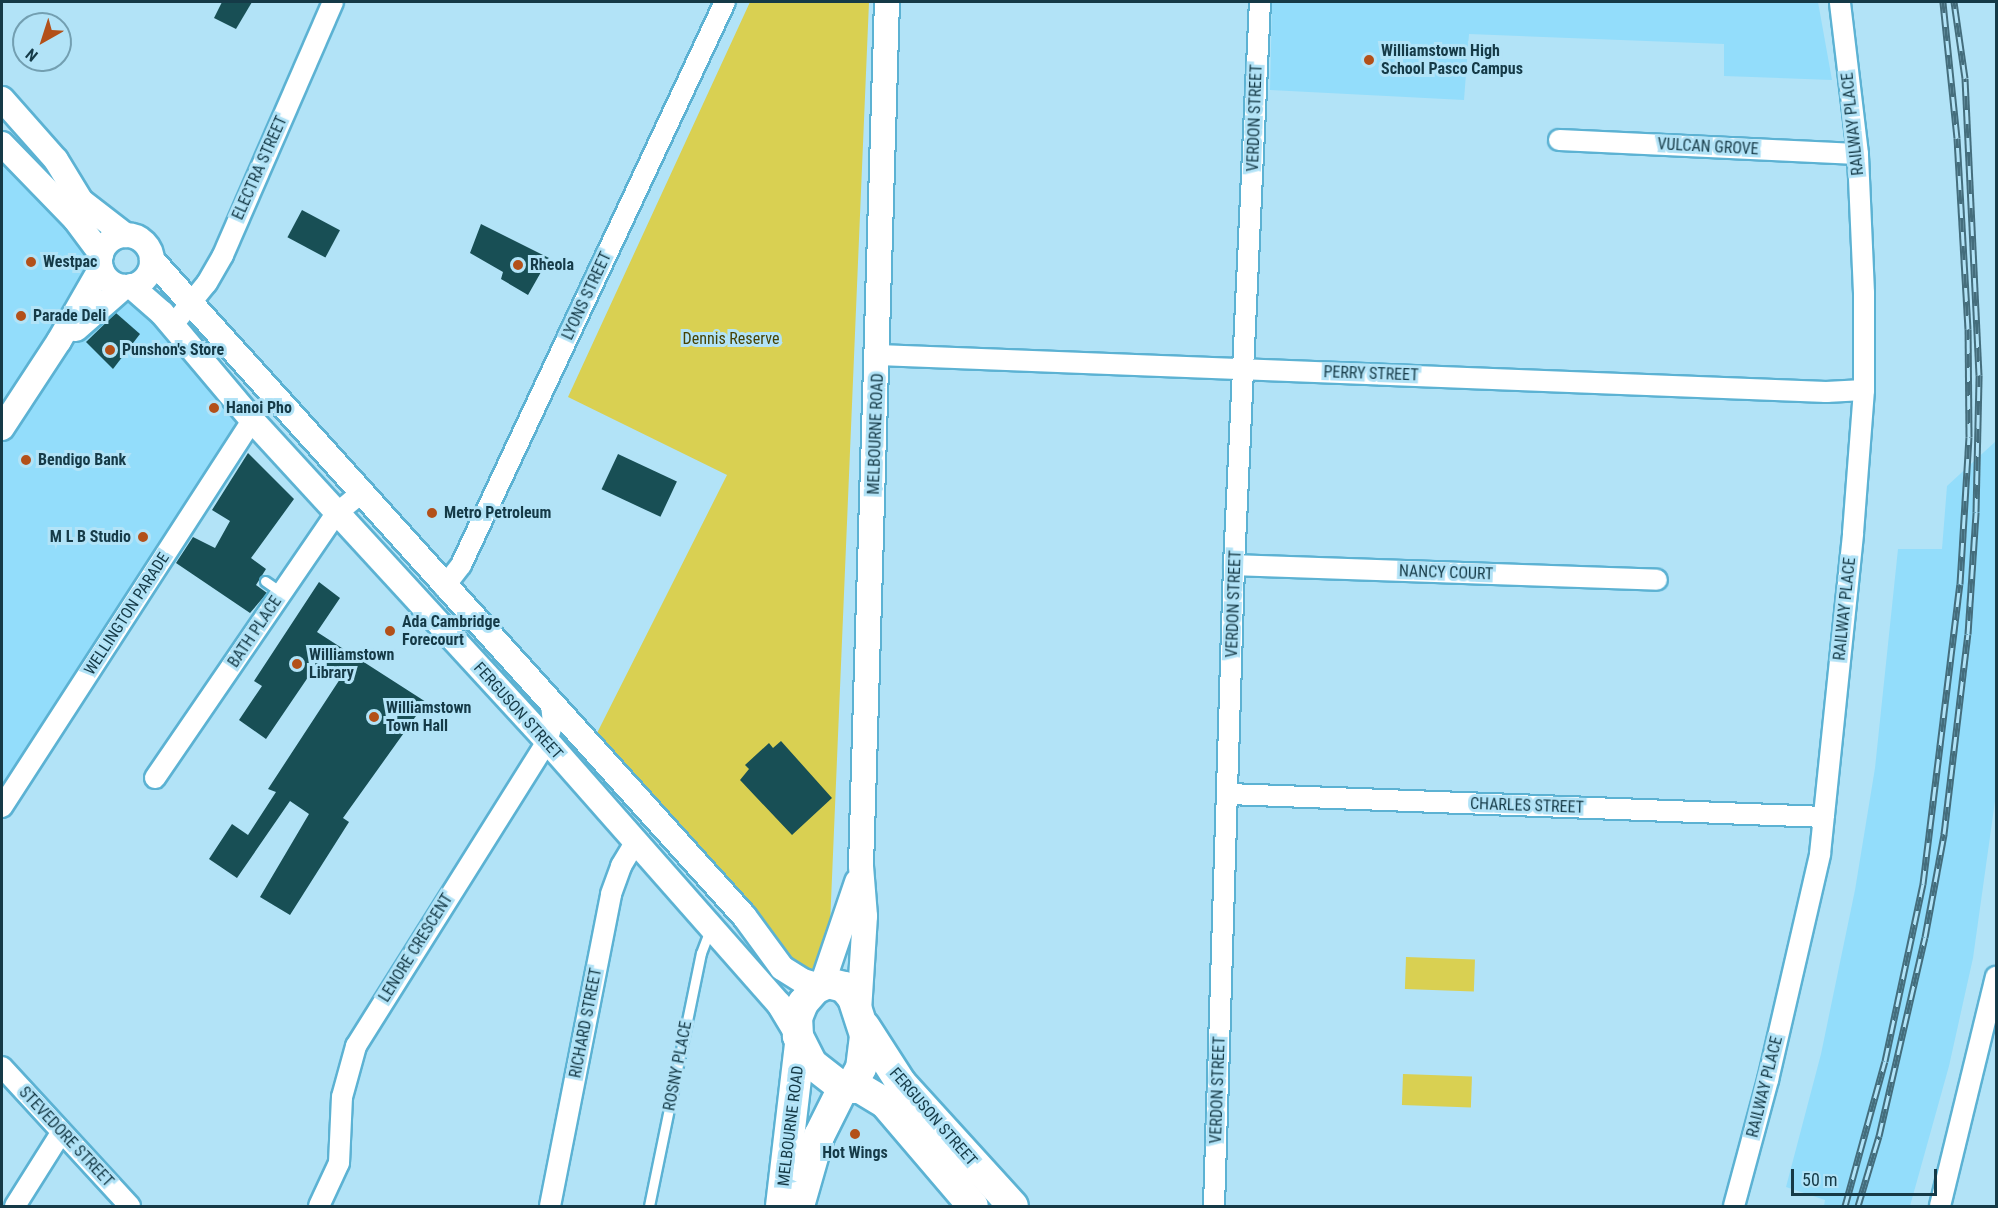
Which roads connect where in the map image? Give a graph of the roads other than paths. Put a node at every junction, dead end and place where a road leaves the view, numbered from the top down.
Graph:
1 (333, 2) edge
2 (725, 2) edge
3 (887, 2) edge
4 (1260, 2) edge
5 (1840, 2) edge
6 (2, 99) edge
7 (1559, 140) dead end
8 (2, 144) edge
9 (1857, 154) junction
10 (125, 235) junction
11 (152, 260) junction
12 (101, 261) junction
13 (127, 287) junction
14 (190, 305) junction
15 (172, 326) junction
16 (59, 341) junction
17 (878, 355) junction
18 (1244, 369) junction
19 (1864, 390) junction
20 (252, 420) junction
21 (2, 428) edge
22 (362, 492) junction
23 (336, 514) junction
24 (1234, 565) junction
25 (1657, 580) dead end
26 (265, 581) dead end
27 (444, 587) junction
28 (282, 593) junction
29 (551, 705) junction
30 (547, 741) junction
31 (155, 778) dead end
32 (1229, 794) junction
33 (2, 807) edge
34 (1824, 817) junction
35 (635, 843) junction
36 (861, 866) junction
37 (712, 928) junction
38 (1996, 977) edge
39 (821, 985) junction
40 (861, 1016) junction
41 (799, 1040) junction
42 (2, 1067) edge
43 (845, 1088) junction
44 (62, 1133) junction
45 (15, 1206) edge
46 (130, 1206) edge
47 (319, 1206) edge
48 (549, 1206) edge
49 (650, 1206) edge
50 (781, 1206) edge
51 (799, 1206) edge
52 (973, 1206) edge
53 (1013, 1206) edge
54 (1214, 1206) edge
55 (1734, 1206) edge
56 (1940, 1206) edge

1 - 14 street, ELECTRA STREET
2 - 27 street, LYONS STREET
3 - 17 street, MELBOURNE ROAD
4 - 18 street, VERDON STREET
5 - 9 street, RAILWAY PLACE
6 - 10 street
7 - 9 street, VULCAN GROVE
8 - 12 street
9 - 19 street, RAILWAY PLACE
10 - 11 street
10 - 12 street
11 - 13 street
11 - 14 street, FERGUSON STREET
12 - 13 street
12 - 16 street
13 - 15 street, FERGUSON STREET
13 - 16 street
14 - 15 street, ELECTRA STREET
14 - 22 street, FERGUSON STREET
15 - 20 street, FERGUSON STREET
16 - 21 street
17 - 18 street, PERRY STREET
17 - 36 street, MELBOURNE ROAD
18 - 19 street, PERRY STREET
18 - 24 street, VERDON STREET
19 - 34 street, RAILWAY PLACE
20 - 23 street, FERGUSON STREET
20 - 33 street, WELLINGTON PARADE
22 - 23 street, BATH PLACE
22 - 27 street, FERGUSON STREET
23 - 28 street, BATH PLACE
23 - 30 street, FERGUSON STREET
24 - 25 street, NANCY COURT
24 - 32 street, VERDON STREET
26 - 28 lane
27 - 29 street, FERGUSON STREET
28 - 31 street, BATH PLACE
29 - 30 street, LENORE CRESCENT
29 - 39 street, FERGUSON STREET
30 - 35 street, FERGUSON STREET
30 - 47 street, LENORE CRESCENT
32 - 34 street, CHARLES STREET
32 - 54 street, VERDON STREET
34 - 55 street, RAILWAY PLACE
35 - 37 street, FERGUSON STREET
35 - 48 street, RICHARD STREET
36 - 39 street, MELBOURNE ROAD
36 - 40 street, MELBOURNE ROAD
37 - 41 street, FERGUSON STREET
37 - 49 lane, ROSNY PLACE
38 - 56 street
39 - 40 main road
39 - 41 main road
40 - 43 main road
40 - 53 main road, FERGUSON STREET
41 - 43 main road
41 - 50 main road, MELBOURNE ROAD
42 - 44 street, STEVEDORE STREET
43 - 51 main road, MELBOURNE ROAD
43 - 52 main road, FERGUSON STREET
44 - 45 street
44 - 46 street, STEVEDORE STREET

